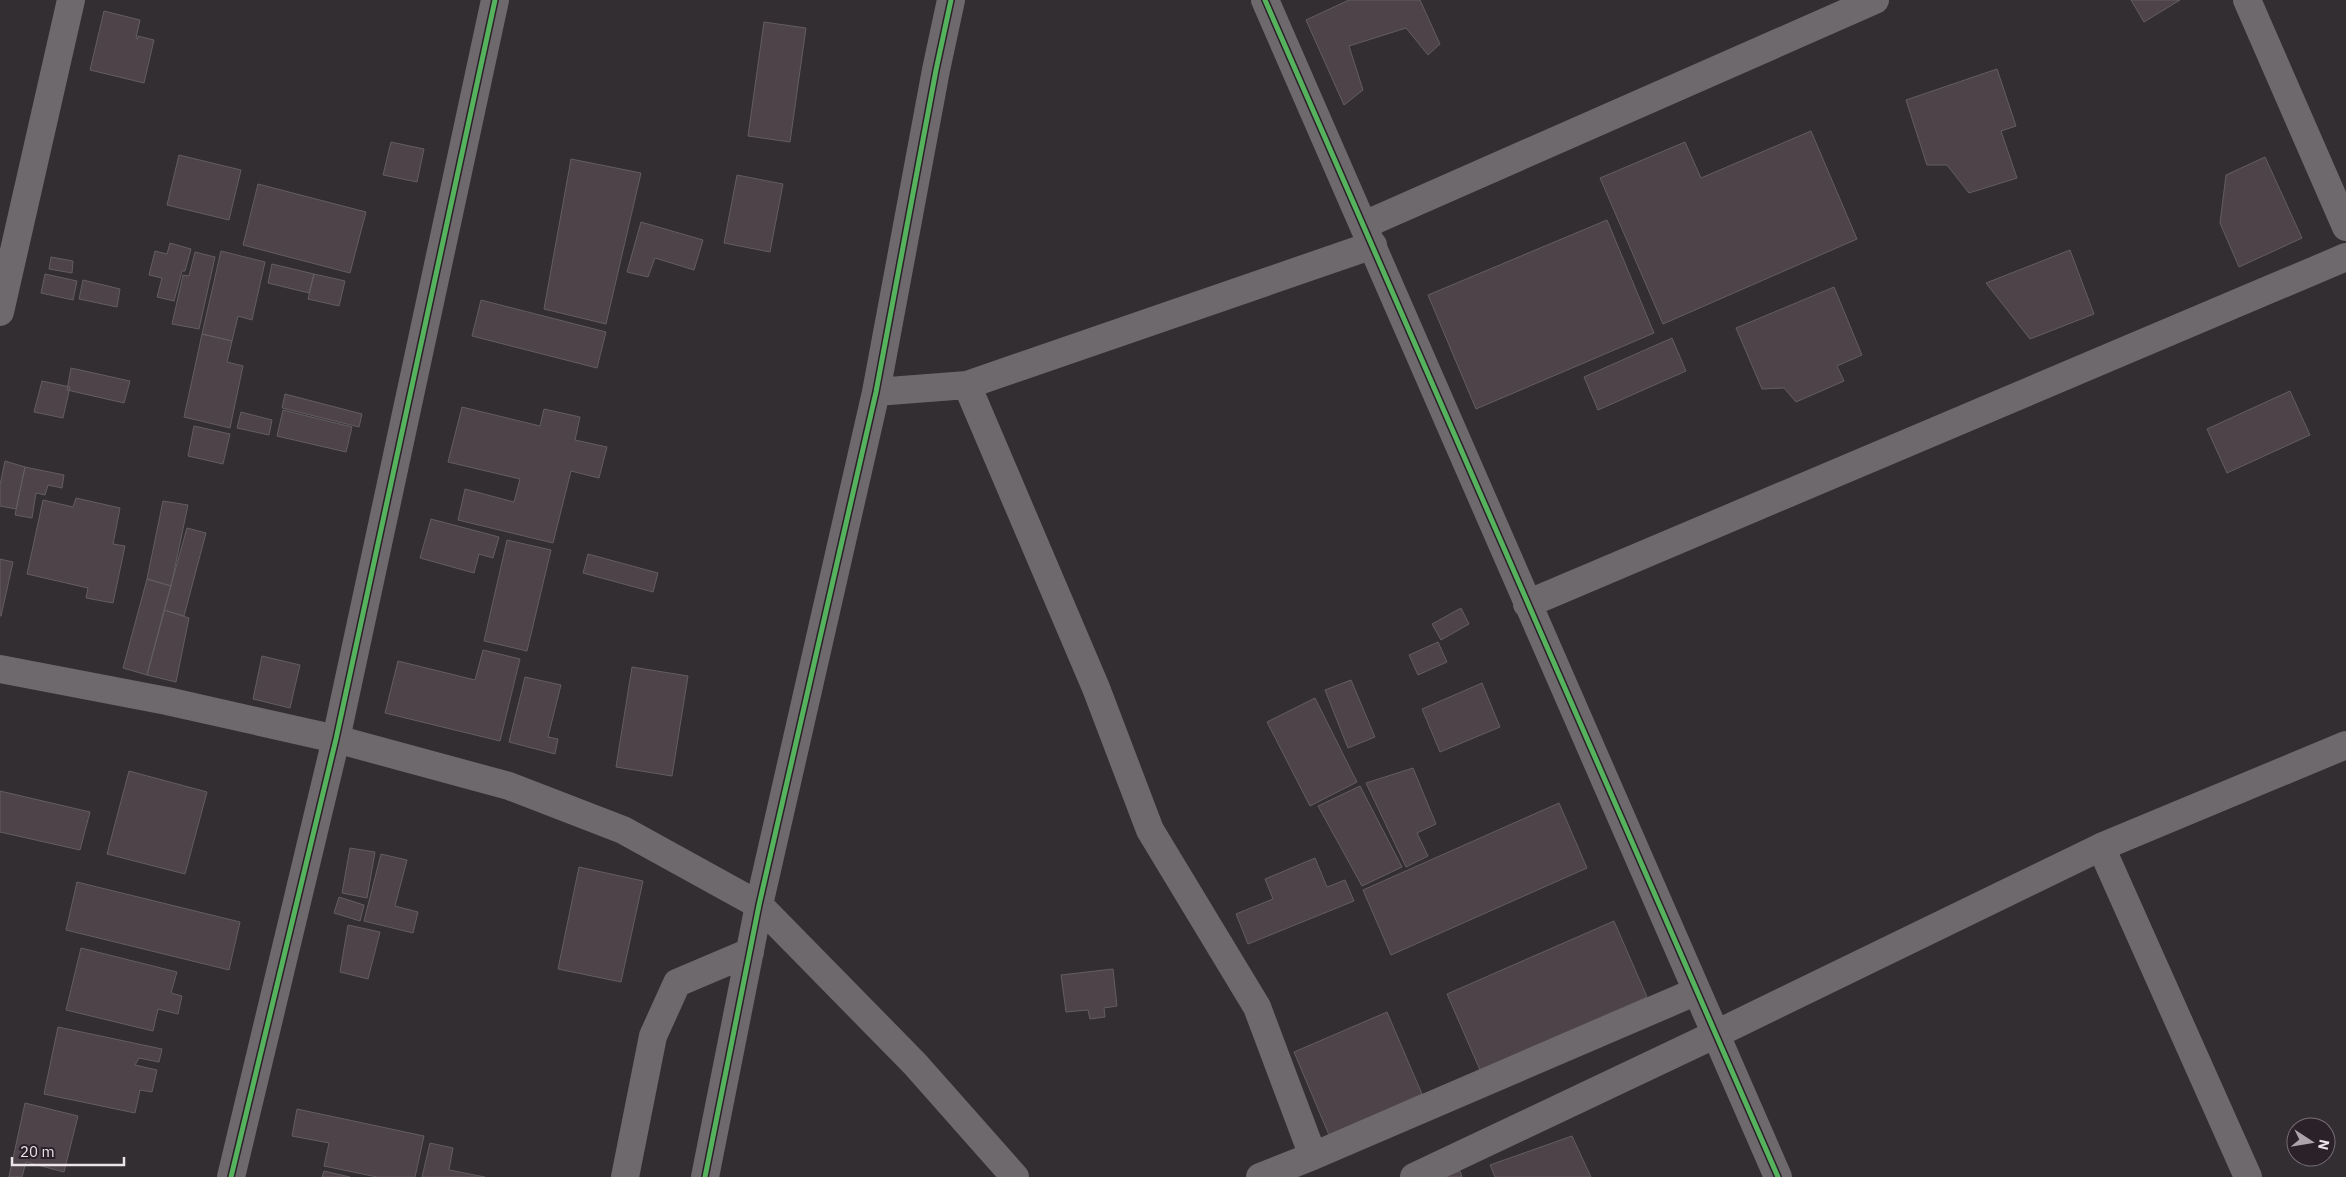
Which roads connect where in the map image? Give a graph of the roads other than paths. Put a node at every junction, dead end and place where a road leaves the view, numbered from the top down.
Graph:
1 (72, 0) edge
2 (495, 0) edge
3 (951, 0) edge
4 (1265, 0) edge
5 (1875, 0) edge
6 (2247, 0) edge
7 (11, 220) edge
8 (2346, 227) edge
9 (1368, 235) junction
10 (2346, 257) edge
11 (0, 312) edge
12 (967, 385) junction
13 (876, 392) junction
14 (1527, 604) junction
15 (0, 669) edge
16 (336, 738) junction
17 (2346, 744) edge
18 (2101, 847) junction
19 (760, 905) junction
20 (750, 952) junction
21 (1697, 991) junction
22 (1716, 1034) junction
23 (1314, 1156) junction
24 (231, 1177) edge
25 (625, 1177) edge
26 (705, 1177) edge
27 (1015, 1177) edge
28 (1260, 1177) edge
29 (1414, 1177) edge
30 (1778, 1177) edge
31 (2248, 1177) edge

1 - 7 street
2 - 16 street
3 - 13 street
4 - 9 street
5 - 9 street
6 - 8 street
7 - 11 street
9 - 12 street
9 - 14 street
10 - 14 street
12 - 13 street
12 - 23 street
13 - 19 street
14 - 21 street
15 - 16 street
16 - 19 street
16 - 24 street
17 - 18 street
18 - 22 street
18 - 31 street
19 - 20 street
19 - 27 street
20 - 25 street
20 - 26 street
21 - 22 street
21 - 23 street
22 - 29 street
22 - 30 street
23 - 28 street

